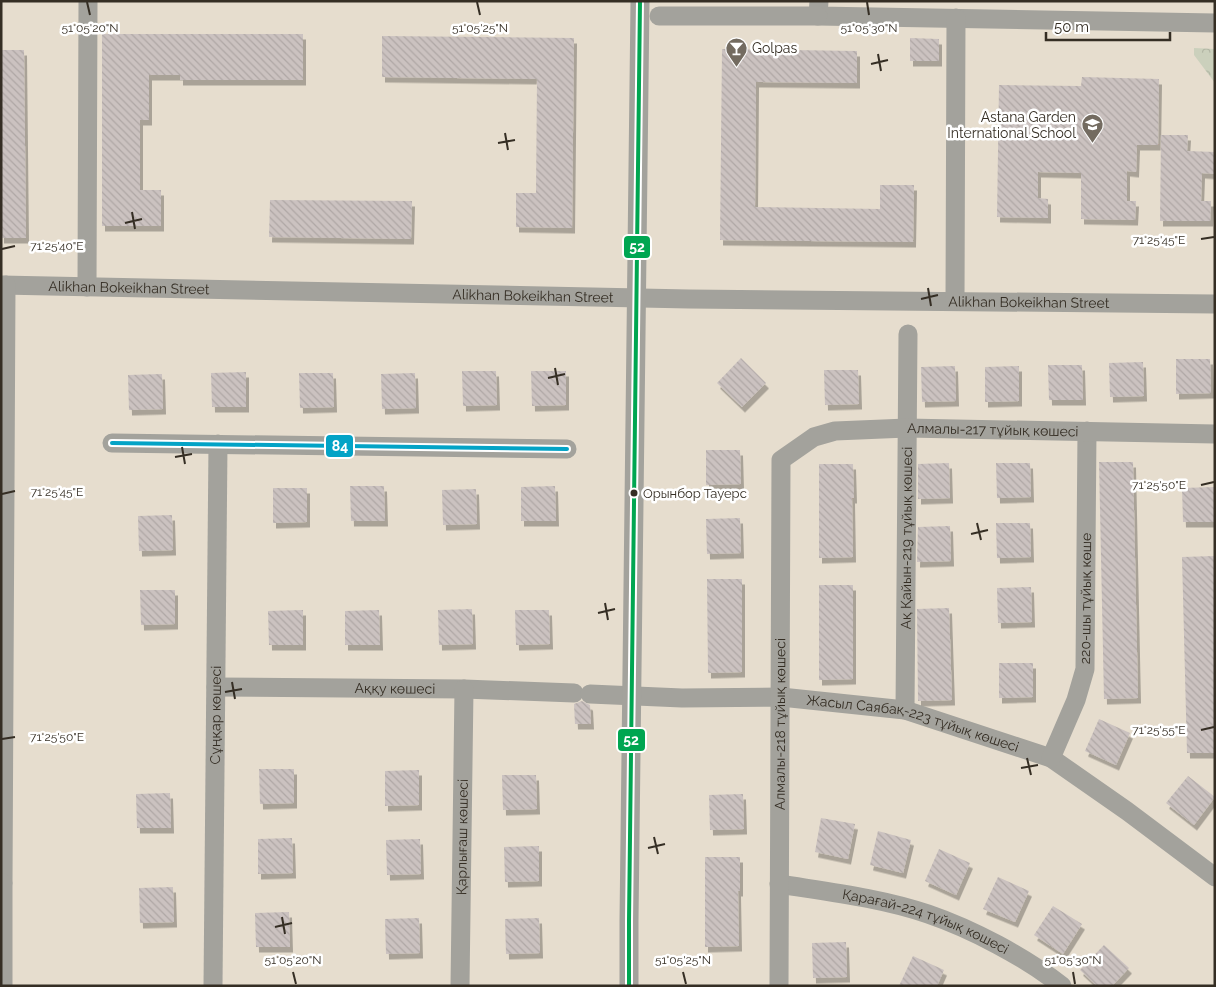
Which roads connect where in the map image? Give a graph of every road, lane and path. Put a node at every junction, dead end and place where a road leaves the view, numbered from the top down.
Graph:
1 (88, 1) edge
2 (640, 1) edge
3 (818, 8) edge
4 (659, 16) dead end
5 (956, 18) junction
6 (1215, 23) edge
7 (4, 285) edge
8 (87, 287) junction
9 (637, 298) junction
10 (955, 301) junction
11 (1215, 304) edge
12 (908, 334) dead end
13 (907, 428) junction
14 (1087, 431) junction
15 (1215, 434) edge
16 (112, 443) dead end
17 (218, 444) junction
18 (567, 449) dead end
19 (781, 460) joint
20 (2, 665) edge
21 (216, 687) junction
22 (464, 689) junction
23 (632, 695) junction
24 (781, 697) junction
25 (905, 710) junction
26 (2, 723) edge
27 (1051, 758) junction
28 (1215, 877) edge
29 (2, 883) edge
30 (780, 884) junction
31 (3, 986) edge
32 (213, 986) edge
33 (460, 986) edge
34 (629, 986) edge
35 (779, 986) edge
36 (1062, 986) edge

1 - 8 street
2 - 9 street
3 - 4 street
3 - 5 street
5 - 6 street
5 - 10 street
7 - 8 street, Alikhan Bokeikhan Street
7 - 20 street
8 - 9 street, Alikhan Bokeikhan Street
9 - 10 street, Alikhan Bokeikhan Street
9 - 23 street
10 - 11 street, Alikhan Bokeikhan Street
12 - 13 street, Ақ Қайын-219 тұйық көшесі
13 - 14 street, Алмалы-217 тұйық көшесі
13 - 19 street, Алмалы-217 тұйық көшесі
13 - 25 street, Ақ Қайын-219 тұйық көшесі
14 - 15 street, Алмалы-217 тұйық көшесі
14 - 27 street, 220-шы тұйық көше
16 - 17 street
17 - 18 street
17 - 21 street, Сұңқар көшесі
19 - 24 street, Алмалы-218 тұйық көшесі
20 - 26 street
21 - 22 street, Аққу көшесі
21 - 32 street, Сұңқар көшесі
22 - 23 street, Аққу көшесі
22 - 33 street, Қарлығаш көшесі
23 - 24 street, Жасыл Саябақ-223 тұйық көшесі
23 - 34 street
24 - 25 street, Жасыл Саябақ-223 тұйық көшесі
24 - 30 street, Алмалы-218 тұйық көшесі
25 - 27 street, Жасыл Саябақ-223 тұйық көшесі
26 - 29 street
27 - 28 street, Жасыл Саябақ-223 тұйық көшесі
29 - 31 street
30 - 35 street, Алмалы-218 тұйық көшесі
30 - 36 street, Қарағай-224 тұйық көшесі

